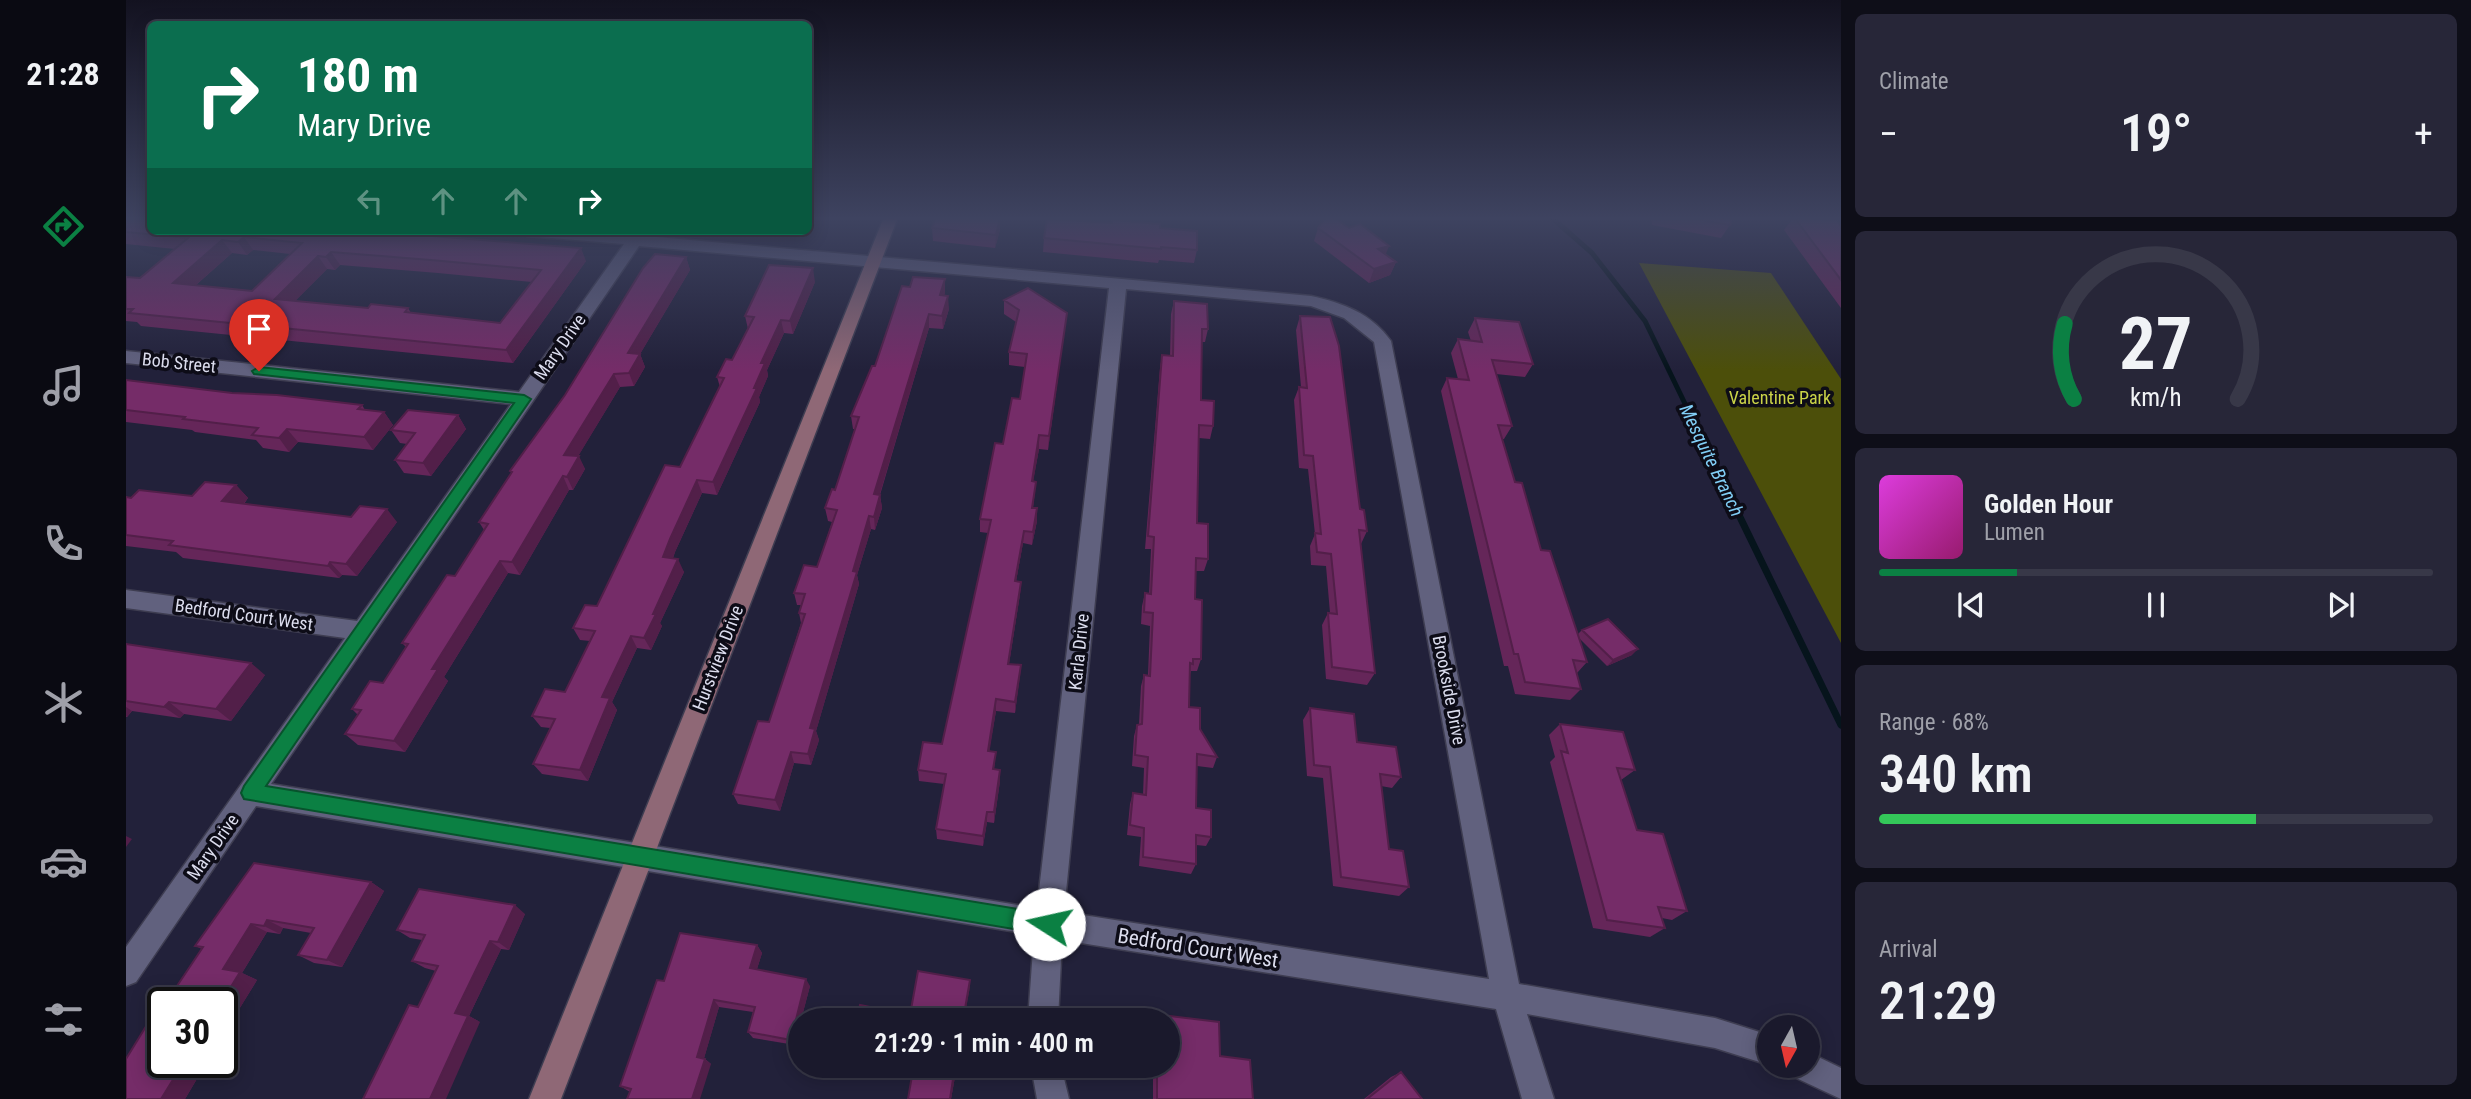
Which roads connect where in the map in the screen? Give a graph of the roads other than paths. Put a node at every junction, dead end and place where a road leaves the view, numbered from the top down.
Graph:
1 (615, 268) edge
2 (870, 268) edge
3 (942, 268) edge
4 (1118, 284) junction
5 (126, 357) edge
6 (524, 399) junction
7 (126, 599) edge
8 (362, 631) junction
9 (251, 793) junction
10 (641, 855) junction
11 (1049, 924) junction
12 (126, 972) edge
13 (1507, 996) junction
14 (1044, 1008) edge
15 (1757, 1047) edge
16 (1820, 1074) edge
17 (1049, 1078) edge
18 (1841, 1085) edge
19 (545, 1099) edge
20 (1053, 1099) edge
21 (1538, 1099) edge

1 - 6 street, Mary Drive
2 - 10 street, Hurstview Drive
3 - 4 street, Brookside Drive
4 - 11 street, Karla Drive
4 - 13 street, Brookside Drive
5 - 6 street, Bob Street
6 - 8 street, Mary Drive
7 - 8 street, Bedford Court West
8 - 9 street, Mary Drive
9 - 10 street, Bedford Court West
9 - 12 street, Mary Drive
10 - 11 street, Bedford Court West
10 - 19 street, Hurstview Drive
11 - 13 street, Bedford Court West
11 - 14 street, Karla Drive
13 - 15 street, Bedford Court West
13 - 21 street, Brookside Drive
16 - 18 street
17 - 20 street

